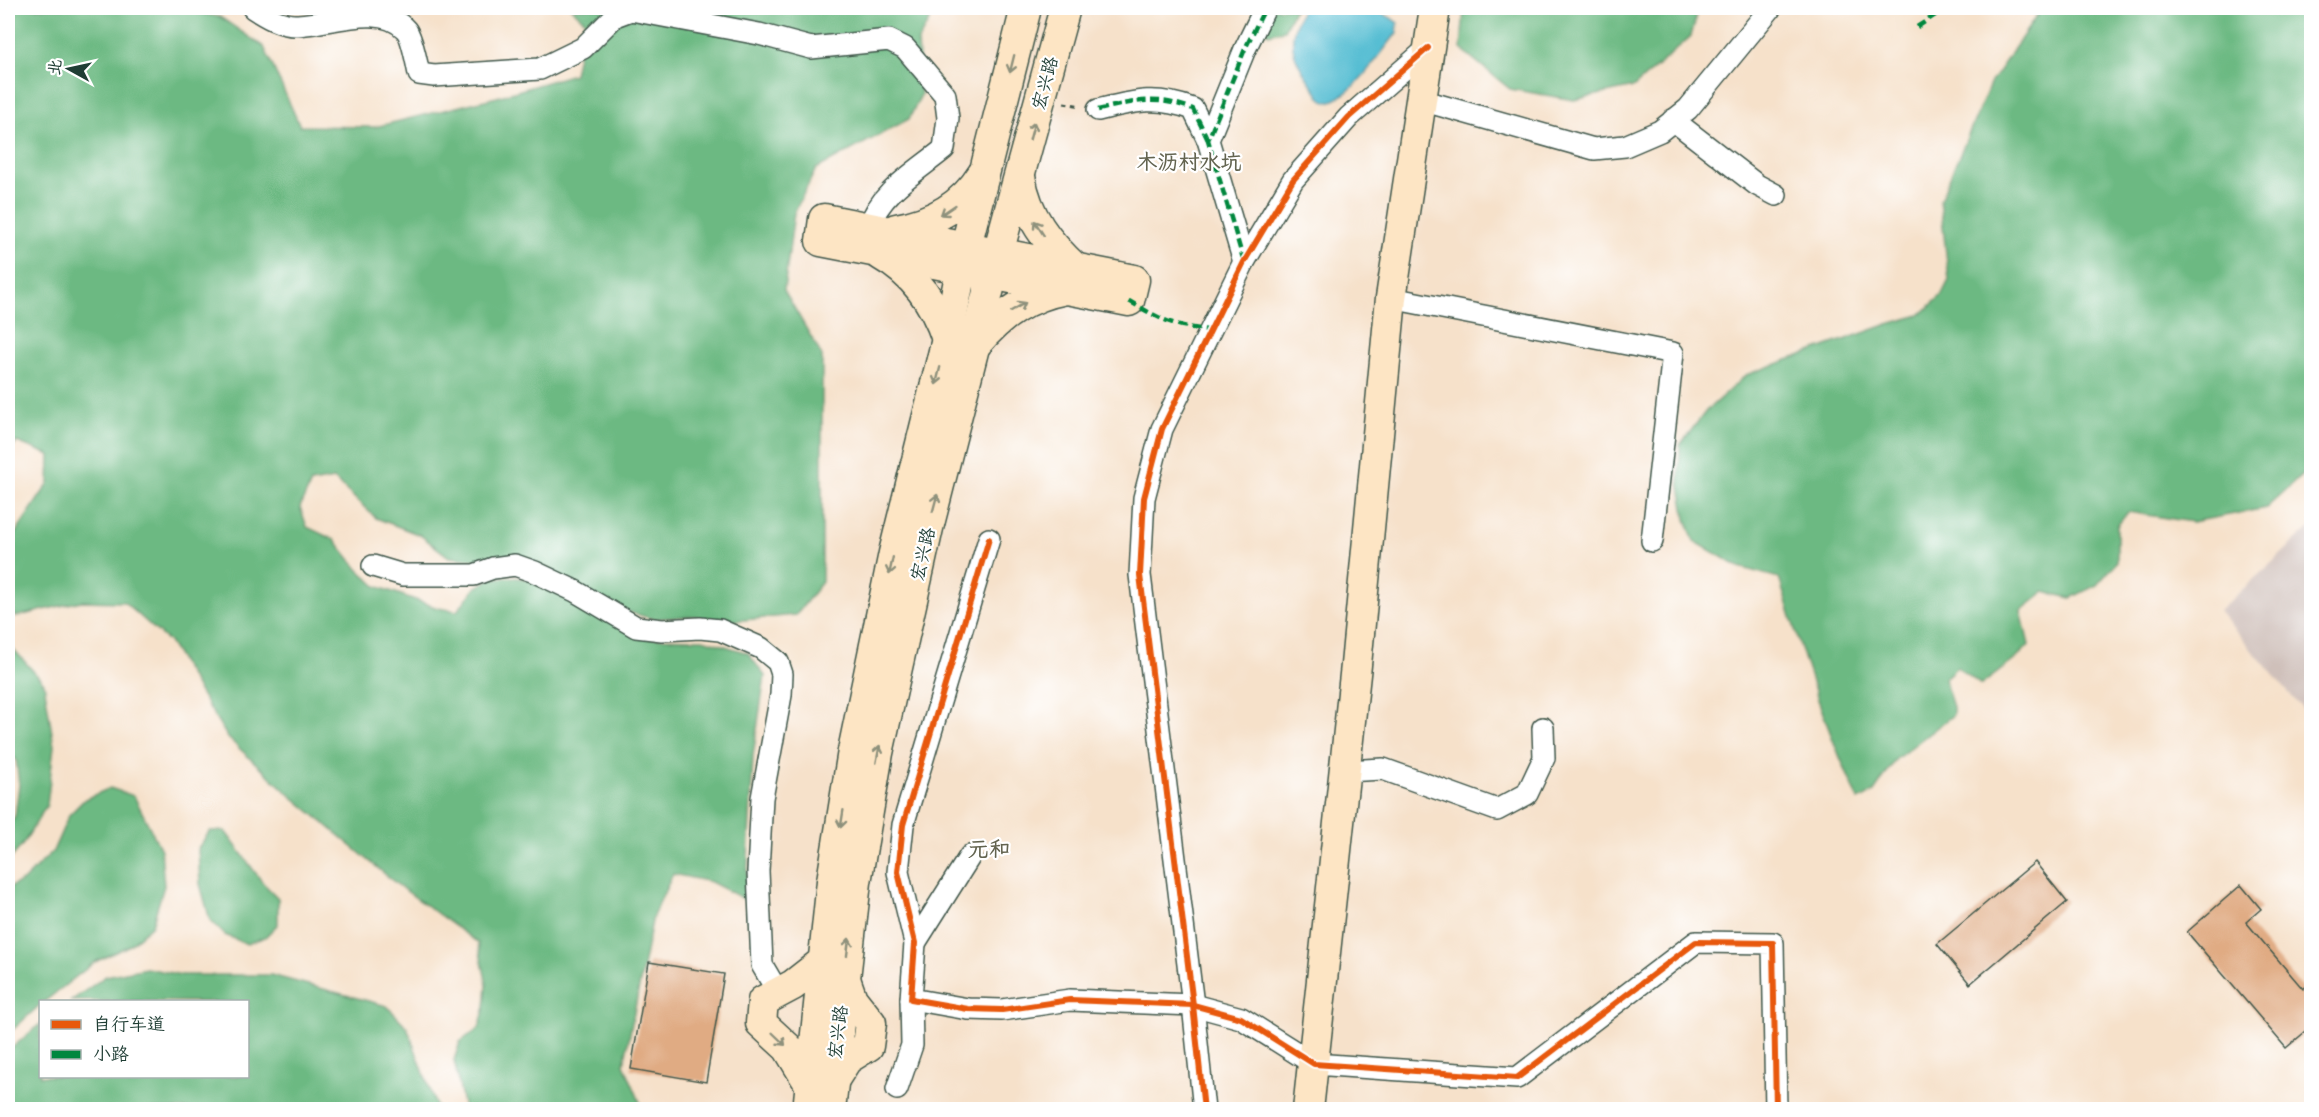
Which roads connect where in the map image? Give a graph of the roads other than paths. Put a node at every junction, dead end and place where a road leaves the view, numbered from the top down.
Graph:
1 (253, 8) edge
2 (1026, 8) edge
3 (1065, 8) edge
4 (1265, 8) edge
5 (1435, 8) edge
6 (1770, 9) dead end
7 (1428, 48) junction
8 (1421, 100) junction
9 (1098, 110) road end
10 (1673, 120) junction
11 (1208, 140) junction
12 (987, 168) junction
13 (1020, 177) junction
14 (1776, 195) dead end
15 (873, 236) junction
16 (965, 257) junction
17 (1244, 262) junction
18 (996, 264) junction
19 (1074, 279) junction
20 (1391, 298) junction
21 (947, 339) junction
22 (976, 344) junction
23 (989, 539) dead end
24 (1652, 541) dead end
25 (373, 566) dead end
26 (1543, 728) dead end
27 (1345, 771) junction
28 (970, 856) dead end
29 (915, 943) junction
30 (835, 969) junction
31 (778, 994) junction
32 (911, 999) junction
33 (1193, 1005) junction
34 (1314, 1064) junction
35 (897, 1089) dead end
36 (820, 1097) edge
37 (1204, 1110) edge
38 (1308, 1110) edge
39 (1776, 1110) edge

1 - 15 street
2 -> 12 street, 宏兴路
13 -> 3 street, 宏兴路
4 - 11 street
5 - 7 street
6 - 10 street
7 - 8 street
7 - 17 street
8 - 10 street
8 - 20 street
9 - 11 street
10 - 14 street
11 - 17 street
12 -> 15 street
12 - 16 street, 宏兴路
13 - 18 street, 宏兴路
19 -> 13 street
15 - 16 street
15 - 21 street
16 - 18 street
16 - 21 street, 宏兴路
17 - 33 street
18 - 19 street
18 - 22 street, 宏兴路
22 -> 19 street
20 - 24 street
20 - 27 street
21 -> 30 street, 宏兴路
30 -> 22 street, 宏兴路
23 - 29 street
25 - 31 street
26 - 27 street
27 - 34 street
28 - 29 street
29 - 32 street
30 - 31 street
30 - 36 street, 宏兴路
31 -> 36 street
32 - 33 street
32 - 35 street
33 - 34 street
33 - 37 street
34 - 38 street
34 - 39 street

